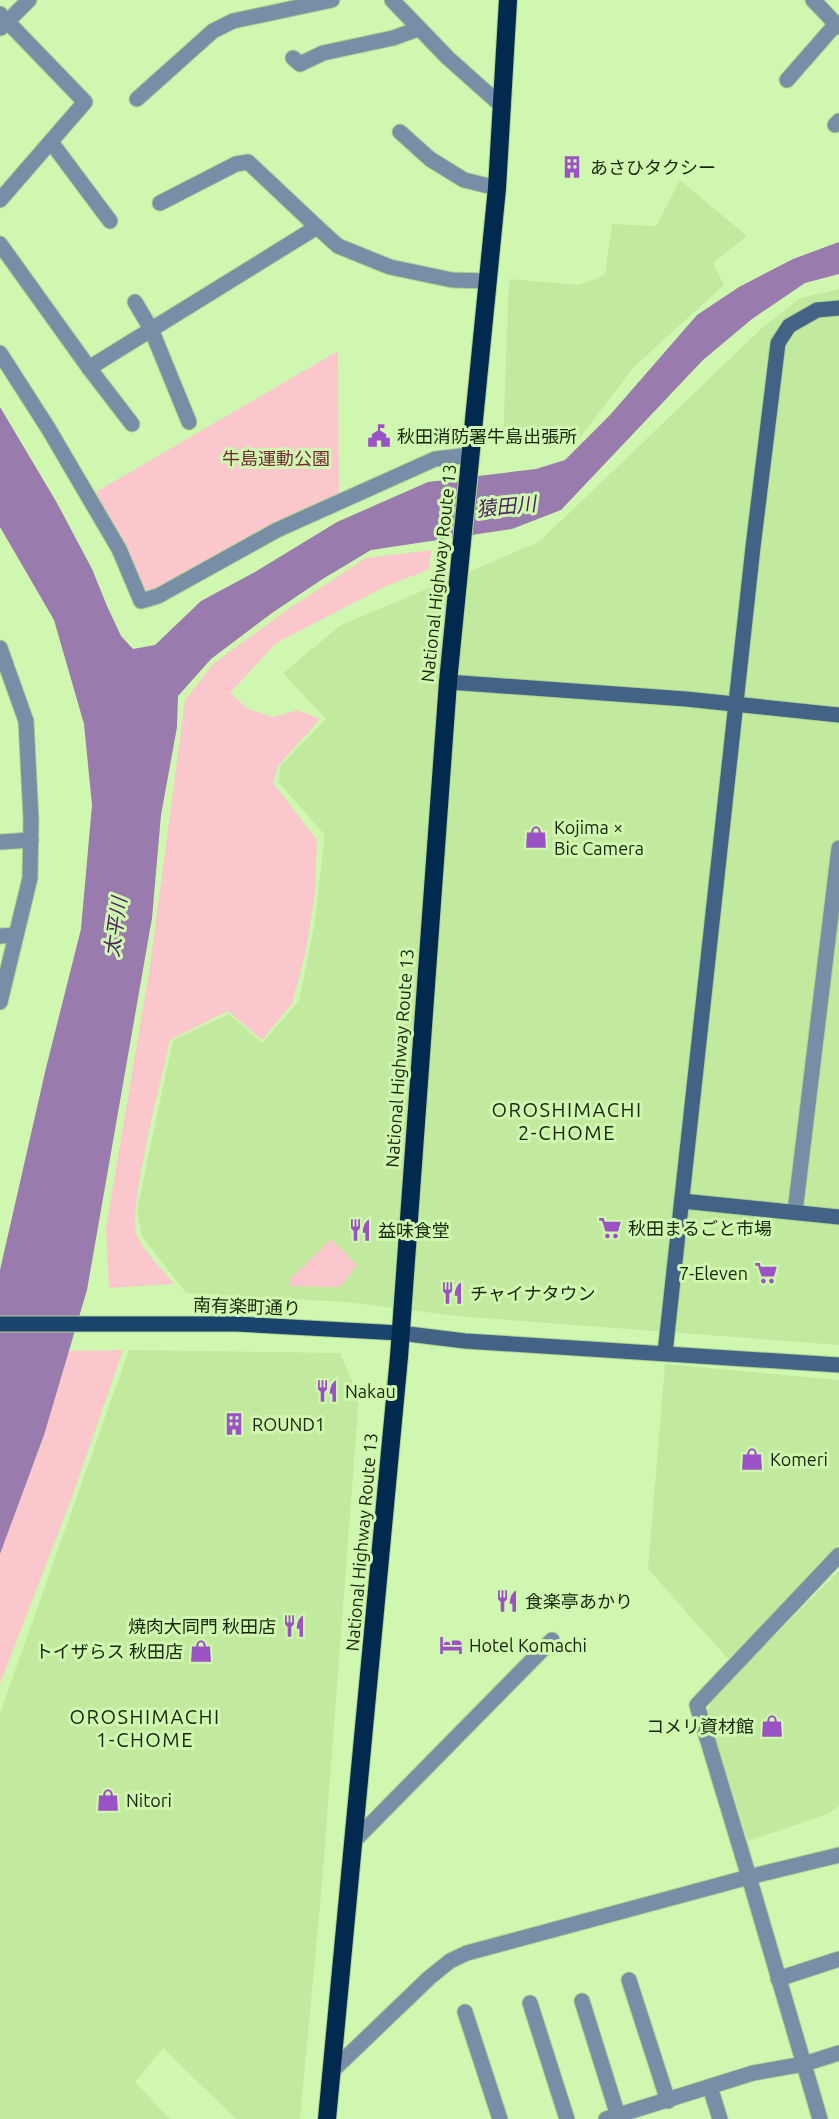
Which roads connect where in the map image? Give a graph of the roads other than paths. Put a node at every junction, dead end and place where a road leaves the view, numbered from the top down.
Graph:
1 (29, 0) edge
2 (332, 0) edge
3 (392, 0) edge
4 (508, 0) edge
5 (813, 0) edge
6 (2, 22) edge
7 (838, 26) edge
8 (418, 29) junction
9 (292, 58) dead end
10 (787, 80) dead end
11 (137, 99) dead end
12 (503, 107) junction
13 (400, 132) dead end
14 (51, 142) junction
15 (497, 188) junction
16 (0, 200) edge
17 (160, 203) dead end
18 (110, 221) dead end
19 (317, 227) junction
20 (0, 244) edge
21 (489, 281) junction
22 (135, 302) dead end
23 (839, 308) edge
24 (152, 329) junction
25 (0, 353) edge
26 (89, 368) junction
27 (189, 422) dead end
28 (132, 424) dead end
29 (471, 460) junction
30 (0, 648) edge
31 (448, 682) junction
32 (736, 705) junction
33 (839, 715) edge
34 (31, 840) junction
35 (0, 842) edge
36 (839, 848) edge
37 (16, 935) junction
38 (0, 936) edge
39 (0, 1002) edge
40 (682, 1201) junction
41 (795, 1212) junction
42 (839, 1217) edge
43 (0, 1324) edge
44 (400, 1333) junction
45 (665, 1353) junction
46 (839, 1365) edge
47 (839, 1555) edge
48 (552, 1640) dead end
49 (354, 1841) junction
50 (839, 1855) edge
51 (749, 1876) junction
52 (839, 1959) edge
53 (778, 1979) junction
54 (629, 1980) dead end
55 (582, 2001) dead end
56 (530, 2003) dead end
57 (465, 2012) dead end
58 (839, 2053) edge
59 (804, 2064) junction
60 (331, 2072) junction
61 (710, 2087) junction
62 (668, 2101) junction
63 (614, 2118) edge
64 (327, 2119) edge
65 (500, 2119) edge
66 (567, 2119) edge
67 (720, 2119) edge
68 (820, 2119) edge

1 - 6 street
2 - 11 street
3 - 8 street
4 - 12 highway, National Highway Route 13
5 - 7 street
6 - 14 street
7 - 10 street
8 - 9 street
8 - 12 street
12 - 15 highway, National Highway Route 13
13 - 15 street
14 - 16 street
14 - 18 street
15 - 21 highway, National Highway Route 13
17 - 19 street
19 - 21 street
19 - 24 street
20 - 26 street
21 - 29 highway, National Highway Route 13
22 - 24 street
23 - 32 street
24 - 26 street
24 - 27 street
25 - 29 street
26 - 28 street
29 - 31 highway, National Highway Route 13
30 - 34 street
31 - 32 street
31 - 44 highway, National Highway Route 13
32 - 33 street
32 - 40 street
34 - 35 street
34 - 37 street
36 - 41 street
37 - 38 street
37 - 39 street
40 - 41 street
40 - 45 street
41 - 42 street
43 - 44 main road, 南有楽町通り
44 - 45 street
44 - 49 highway, National Highway Route 13
45 - 46 street
47 - 51 street
48 - 49 street
49 - 60 highway, National Highway Route 13
50 - 51 street
51 - 53 street
51 - 60 street
52 - 53 street
53 - 59 street
54 - 62 street
55 - 63 street
56 - 66 street
57 - 65 street
58 - 59 street
59 - 61 street
59 - 68 street
60 - 64 highway, National Highway Route 13
61 - 62 street
61 - 67 street
62 - 63 street

